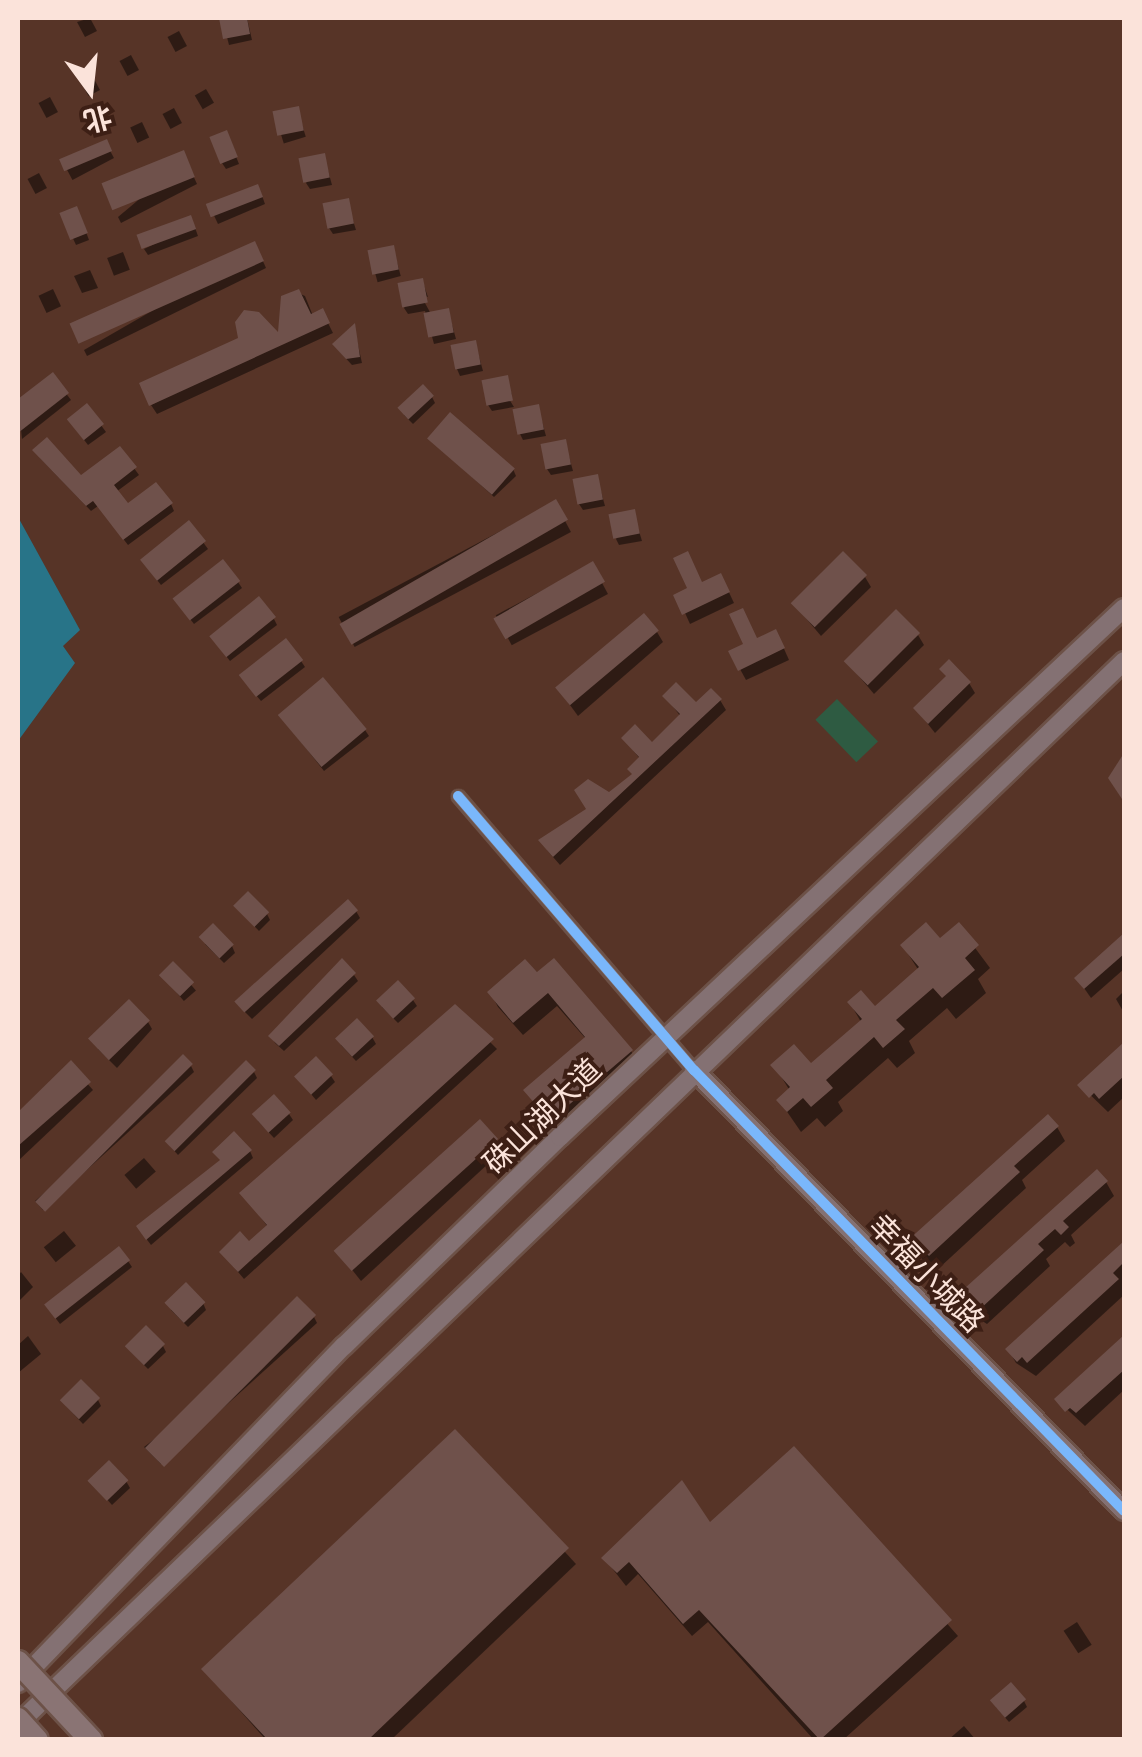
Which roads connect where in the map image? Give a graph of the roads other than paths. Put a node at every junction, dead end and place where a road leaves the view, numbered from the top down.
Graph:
1 (1124, 608) edge
2 (1124, 661) edge
3 (458, 796) dead end
4 (666, 1036) junction
5 (694, 1070) junction
6 (1124, 1511) edge
7 (18, 1676) edge
8 (40, 1702) junction
9 (18, 1721) edge
10 (37, 1740) edge
11 (91, 1740) edge

1 - 4 main road, 硃山湖大道
2 - 5 main road
3 - 4 street
4 - 5 street
4 - 7 main road, 硃山湖大道
5 - 6 main road, 幸福小城路
5 - 8 main road
7 - 8 main road
7 - 11 highway, bridge
8 - 9 main road
9 - 10 highway, bridge

